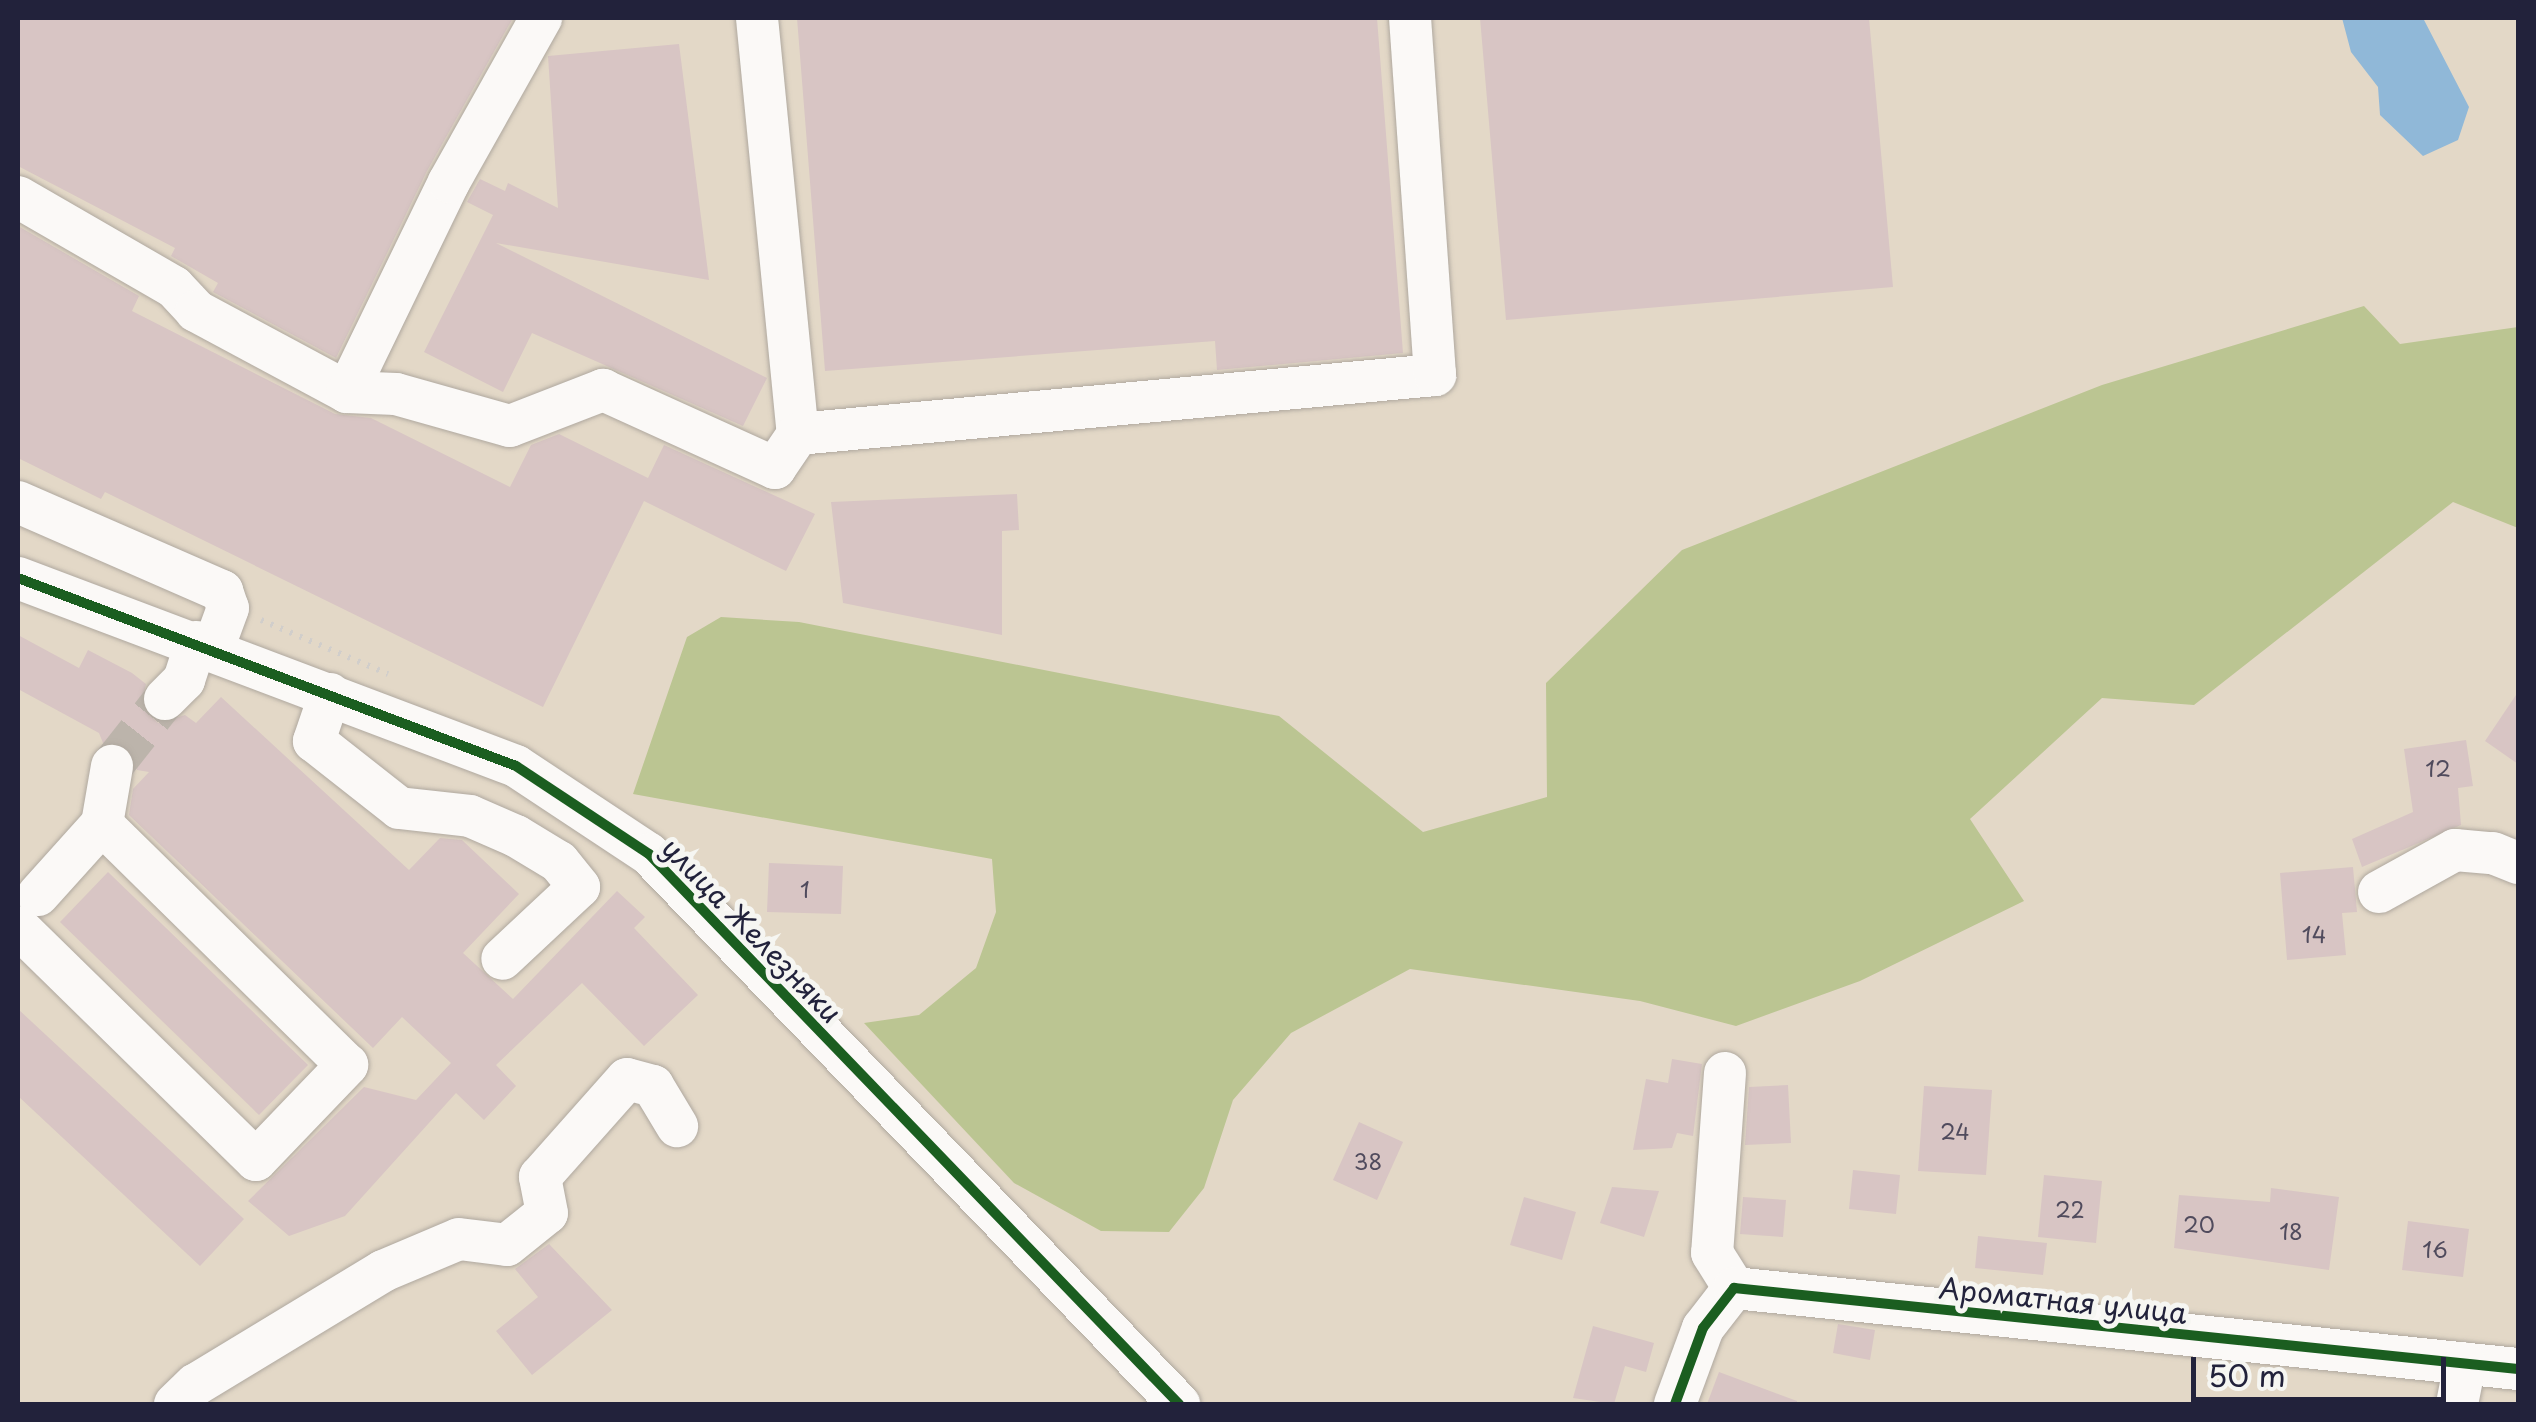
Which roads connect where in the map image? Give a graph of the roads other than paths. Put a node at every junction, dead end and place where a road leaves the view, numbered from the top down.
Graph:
1 (541, 18) edge
2 (757, 18) edge
3 (1410, 18) edge
4 (18, 197) edge
5 (347, 392) junction
6 (798, 434) junction
7 (18, 502) edge
8 (18, 578) edge
9 (205, 646) junction
10 (330, 694) junction
11 (165, 699) tunnel mouth
12 (112, 766) tunnel mouth
13 (102, 824) junction
14 (2518, 863) edge
15 (2380, 892) dead end
16 (23, 903) edge
17 (502, 960) dead end
18 (1725, 1073) dead end
19 (677, 1126) dead end
20 (1734, 1288) junction
21 (2518, 1369) edge
22 (2461, 1384) edge
23 (174, 1404) edge
24 (1180, 1404) edge
25 (1675, 1404) edge

1 - 5 street
2 - 6 street
3 - 6 street
4 - 5 street
5 - 6 street
7 - 9 street
8 - 9 street, улица Железняки
9 - 10 street, улица Железняки
9 - 11 street
10 - 17 street
10 - 24 street, улица Железняки
12 - 13 street
13 - 16 street
13 - 16 street
14 - 15 street
18 - 20 street
19 - 23 street
20 - 22 street, Ароматная улица
20 - 25 street
21 - 22 street, Ароматная улица

